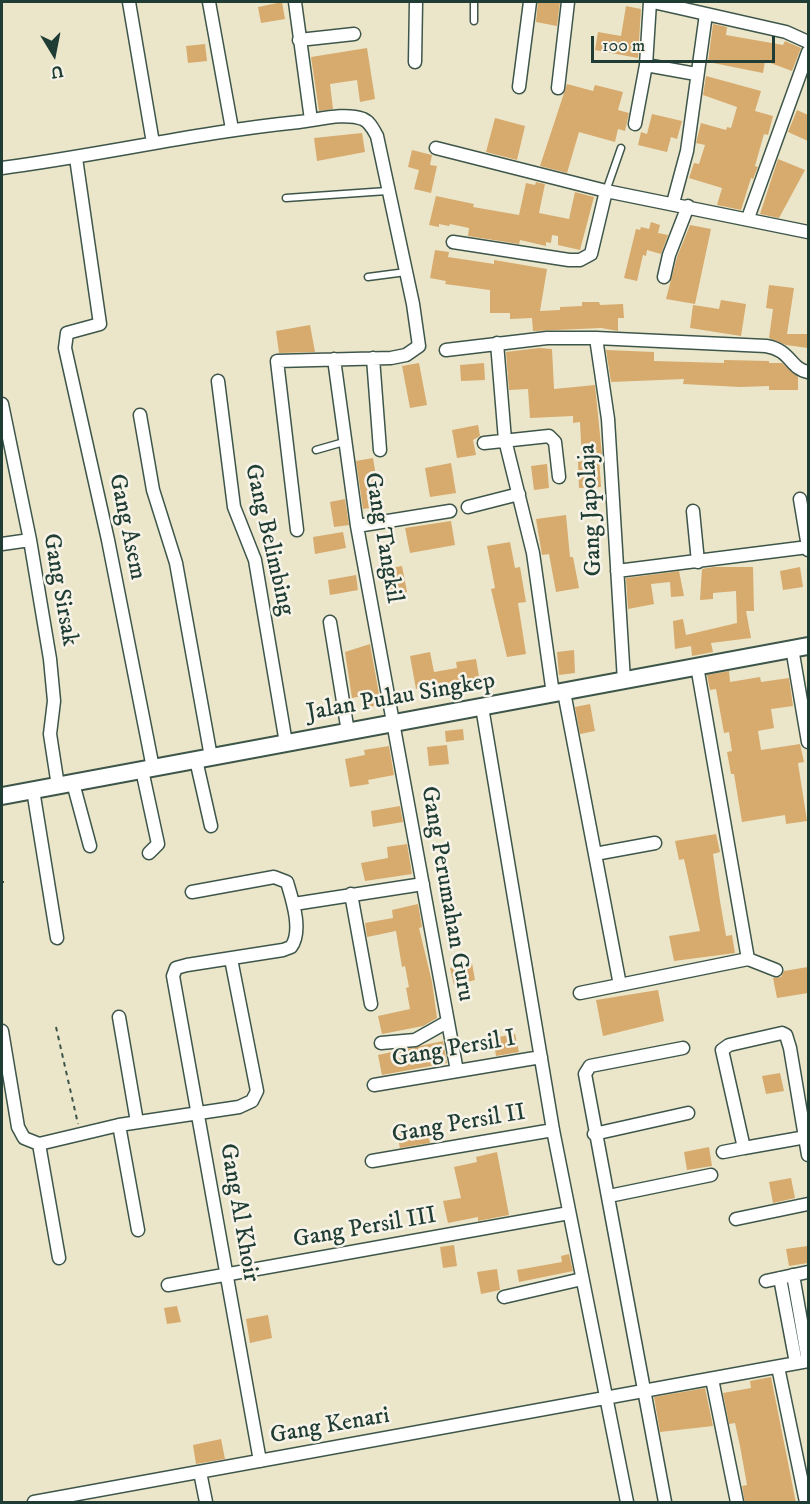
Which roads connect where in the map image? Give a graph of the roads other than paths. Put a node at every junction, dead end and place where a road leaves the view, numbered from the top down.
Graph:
1 (129, 2) edge
2 (209, 2) edge
3 (295, 2) edge
4 (416, 2) edge
5 (474, 2) edge
6 (530, 2) edge
7 (568, 2) edge
8 (652, 2) edge
9 (706, 14) junction
10 (474, 21) dead end
11 (354, 34) dead end
12 (299, 40) junction
13 (808, 42) edge
14 (808, 52) edge
15 (415, 62) dead end
16 (646, 65) junction
17 (696, 74) junction
18 (519, 87) dead end
19 (558, 88) dead end
20 (311, 120) junction
21 (635, 124) dead end
22 (232, 129) junction
23 (153, 143) junction
24 (436, 148) dead end
25 (621, 148) dead end
26 (76, 158) junction
27 (2, 168) edge
28 (387, 190) junction
29 (606, 191) junction
30 (286, 198) dead end
31 (673, 203) junction
32 (688, 206) junction
33 (748, 218) junction
34 (808, 232) edge
35 (453, 242) dead end
36 (406, 272) junction
37 (368, 277) dead end
38 (664, 278) dead end
39 (596, 338) junction
40 (497, 343) junction
41 (446, 350) dead end
42 (373, 358) junction
43 (334, 359) junction
44 (808, 372) edge
45 (218, 381) dead end
46 (2, 404) edge
47 (140, 415) dead end
48 (505, 440) junction
49 (344, 442) junction
50 (484, 443) dead end
51 (315, 450) dead end
52 (380, 450) dead end
53 (559, 477) dead end
54 (519, 494) junction
55 (800, 499) dead end
56 (468, 507) dead end
57 (450, 511) dead end
58 (693, 511) dead end
59 (357, 526) junction
60 (297, 530) dead end
61 (30, 540) junction
62 (2, 544) edge
63 (808, 549) edge
64 (698, 562) junction
65 (617, 572) junction
66 (330, 622) dead end
67 (800, 647) edge
68 (698, 666) junction
69 (624, 681) junction
70 (559, 693) junction
71 (484, 707) junction
72 (394, 723) junction
73 (348, 732) junction
74 (808, 742) edge
75 (286, 743) junction
76 (203, 758) junction
77 (147, 769) junction
78 (65, 784) junction
79 (33, 790) junction
80 (2, 796) edge
81 (211, 826) dead end
82 (655, 843) dead end
83 (90, 846) dead end
84 (149, 853) dead end
85 (595, 854) junction
86 (423, 884) junction
87 (192, 892) dead end
88 (351, 894) junction
89 (294, 904) junction
90 (57, 938) dead end
91 (231, 959) junction
92 (748, 959) junction
93 (776, 969) dead end
94 (621, 985) junction
95 (580, 993) dead end
96 (370, 1004) dead end
97 (119, 1017) dead end
98 (447, 1022) junction
99 (2, 1031) edge
100 (381, 1043) dead end
101 (683, 1048) dead end
102 (541, 1057) junction
103 (457, 1071) junction
104 (374, 1085) dead end
105 (688, 1113) dead end
106 (200, 1114) junction
107 (137, 1122) junction
108 (119, 1125) junction
109 (553, 1130) junction
110 (594, 1134) junction
111 (806, 1137) junction
112 (39, 1144) junction
113 (744, 1148) junction
114 (723, 1152) dead end
115 (808, 1155) edge
116 (372, 1161) dead end
117 (711, 1175) dead end
118 (609, 1196) junction
119 (808, 1204) edge
120 (569, 1213) junction
121 (736, 1219) dead end
122 (138, 1230) dead end
123 (59, 1258) dead end
124 (808, 1272) edge
125 (228, 1275) junction
126 (786, 1277) junction
127 (582, 1279) junction
128 (765, 1281) dead end
129 (168, 1285) dead end
130 (504, 1297) dead end
131 (804, 1362) edge
132 (778, 1367) junction
133 (712, 1378) junction
134 (639, 1392) junction
135 (611, 1397) junction
136 (260, 1461) junction
137 (200, 1472) junction
138 (34, 1503) edge
139 (206, 1503) edge
140 (627, 1503) edge
141 (665, 1503) edge
142 (737, 1503) edge
143 (806, 1503) edge

1 - 23 street
2 - 22 street
3 - 12 street
4 - 15 street
5 - 10 lane
6 - 18 street
7 - 19 street
8 - 9 street
8 - 16 street
9 - 13 street
9 - 17 street
11 - 12 street
12 - 20 street
14 - 33 street
16 - 17 street
16 - 21 street
17 - 31 street
20 - 22 street
20 - 28 street
22 - 23 street
23 - 26 street
24 - 29 street
25 - 29 lane
26 - 27 street
26 - 77 street, Gang Asem
28 - 30 lane
28 - 36 street
29 - 31 street
29 - 35 street
31 - 32 street
32 - 33 street
32 - 38 street
33 - 34 street
36 - 37 lane
36 - 42 street
39 - 40 street
39 - 44 street
39 - 65 street, Gang Japolaja
40 - 41 street
40 - 48 street
42 - 43 street
42 - 52 street
43 - 49 street, Gang Tangkil
43 - 60 street
45 - 75 street, Gang Belimbing
46 - 61 street, Gang Sirsak
47 - 76 street, Gang Asem
48 - 50 street
48 - 53 street
48 - 54 street
49 - 51 lane
49 - 59 street, Gang Tangkil
54 - 56 street
54 - 70 street
55 - 63 street
57 - 59 street
58 - 64 street
59 - 72 street, Gang Tangkil
61 - 62 street
61 - 78 street, Gang Sirsak
63 - 64 street
64 - 65 street
65 - 69 street, Gang Japolaja
66 - 73 street
67 - 68 street, Jalan Pulau Singkep
67 - 74 street
68 - 69 street, Jalan Pulau Singkep
68 - 92 street
69 - 70 street, Jalan Pulau Singkep
70 - 71 street, Jalan Pulau Singkep
70 - 85 street
71 - 72 street, Jalan Pulau Singkep
71 - 102 street
72 - 73 street, Jalan Pulau Singkep
72 - 86 street, Gang Perumahan Guru
73 - 75 street, Jalan Pulau Singkep
75 - 76 street, Jalan Pulau Singkep
76 - 77 street, Jalan Pulau Singkep
76 - 81 street, Gang Asem
77 - 78 street, Jalan Pulau Singkep
77 - 84 street
78 - 79 street, Jalan Pulau Singkep
78 - 83 street, Gang Sirsak
79 - 80 street, Jalan Pulau Singkep
79 - 90 street
82 - 85 street
85 - 94 street
86 - 88 street
86 - 98 street, Gang Perumahan Guru
87 - 89 street
88 - 89 street
88 - 96 street
89 - 91 street
91 - 106 street
91 - 106 street, Gang Al Khoir
92 - 93 street
92 - 94 street
94 - 95 street
97 - 107 street
98 - 100 street
98 - 103 street, Gang Perumahan Guru
99 - 112 street
101 - 110 street
102 - 103 street, Gang Persil I
102 - 109 street
103 - 104 street, Gang Persil I
105 - 110 street
106 - 107 street
106 - 125 street, Gang Al Khoir
107 - 108 street
108 - 112 street
108 - 122 street
109 - 116 street, Gang Persil II
109 - 120 street
110 - 118 street
111 - 113 street
111 - 113 street
111 - 115 street
112 - 123 street
113 - 114 street
117 - 118 street
118 - 134 street
119 - 121 street
120 - 125 street, Gang Persil III
120 - 127 street
124 - 126 street
125 - 129 street, Gang Persil III
125 - 136 street, Gang Al Khoir
126 - 128 street
126 - 131 street
127 - 130 street
127 - 135 street
131 - 132 street, Gang Kenari
132 - 133 street, Gang Kenari
132 - 143 street
133 - 134 street, Gang Kenari
133 - 142 street
134 - 135 street, Gang Kenari
134 - 141 street
135 - 136 street, Gang Kenari
135 - 140 street
136 - 137 street, Gang Kenari
137 - 138 street, Gang Kenari
137 - 139 street

